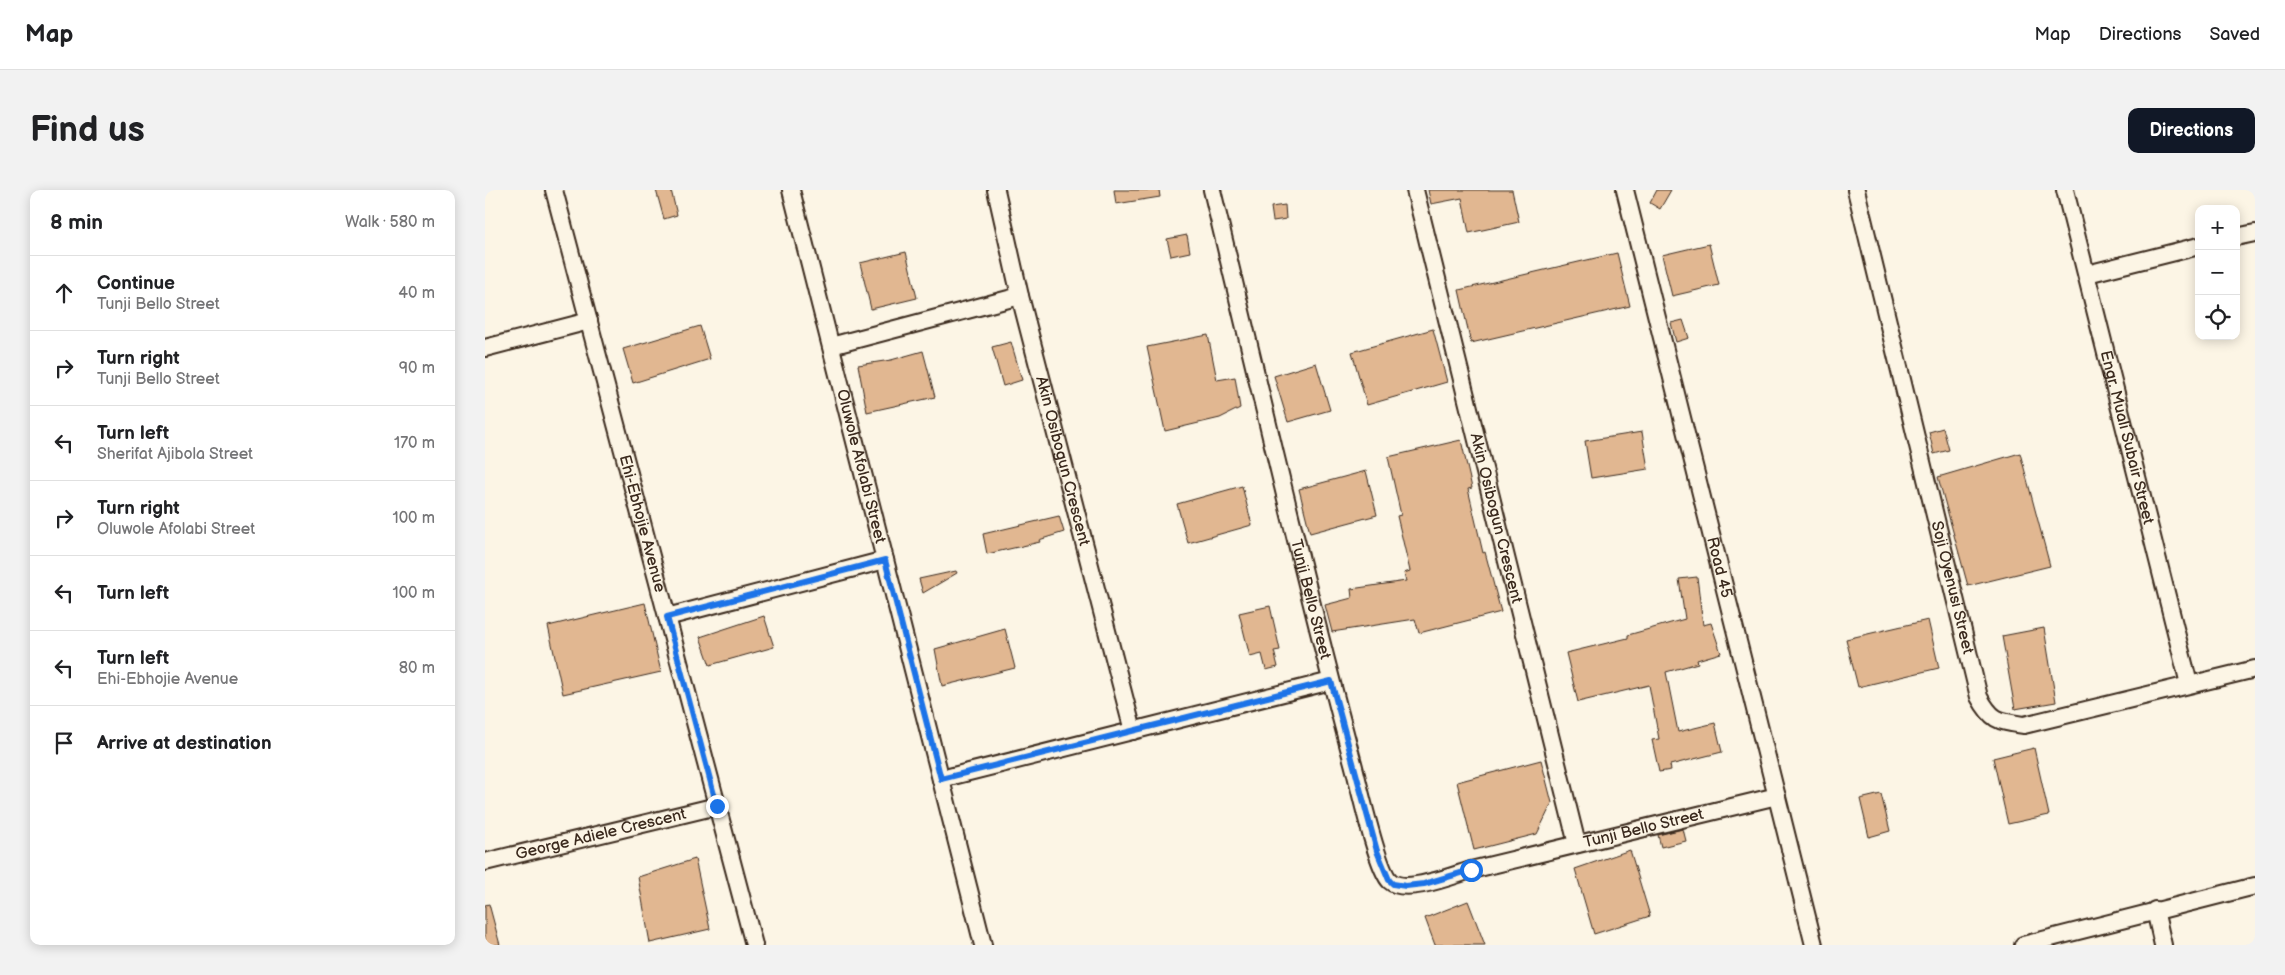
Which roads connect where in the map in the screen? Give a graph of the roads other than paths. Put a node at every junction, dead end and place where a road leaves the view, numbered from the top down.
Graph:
1 (554, 190) edge
2 (791, 190) edge
3 (996, 190) edge
4 (1212, 190) edge
5 (1415, 190) edge
6 (1625, 190) edge
7 (1856, 190) edge
8 (2065, 190) edge
9 (2255, 233) edge
10 (2240, 236) edge
11 (2195, 247) edge
12 (2087, 274) junction
13 (1020, 296) junction
14 (589, 321) junction
15 (831, 346) junction
16 (485, 348) edge
17 (885, 560) junction
18 (667, 617) junction
19 (2255, 669) edge
20 (1331, 681) junction
21 (2189, 684) junction
22 (1133, 731) junction
23 (941, 779) junction
24 (1777, 796) junction
25 (717, 806) junction
26 (1577, 844) junction
27 (485, 862) edge
28 (2255, 886) edge
29 (2155, 910) junction
30 (754, 945) edge
31 (983, 945) edge
32 (1814, 945) edge
33 (2023, 945) edge
34 (2163, 945) edge

1 - 14 street, Ehi-Ebhojie Avenue
2 - 15 street, Oluwole Afolabi Street
3 - 13 street, Akin Osibogun Crescent
4 - 20 street, Tunji Bello Street
5 - 26 street, Akin Osibogun Crescent
6 - 24 street, Road 45
7 - 21 street, Soji Oyenusi Street
8 - 12 street, Engr. Muali Subair Street
9 - 10 street
11 - 12 street
12 - 21 street, Engr. Muali Subair Street
13 - 15 street
13 - 22 street, Akin Osibogun Crescent
14 - 16 street
14 - 18 street, Ehi-Ebhojie Avenue
15 - 17 street, Oluwole Afolabi Street
17 - 18 street
17 - 23 street, Oluwole Afolabi Street
18 - 25 street, Ehi-Ebhojie Avenue
19 - 21 street, Soji Oyenusi Street
20 - 22 street
20 - 26 street, Tunji Bello Street
22 - 23 street
23 - 31 street, Oluwole Afolabi Street
24 - 26 street, Tunji Bello Street
24 - 32 street, Road 45
25 - 27 street, George Adiele Crescent
25 - 30 street, Ehi-Ebhojie Avenue
28 - 29 street
29 - 33 street
29 - 34 street

